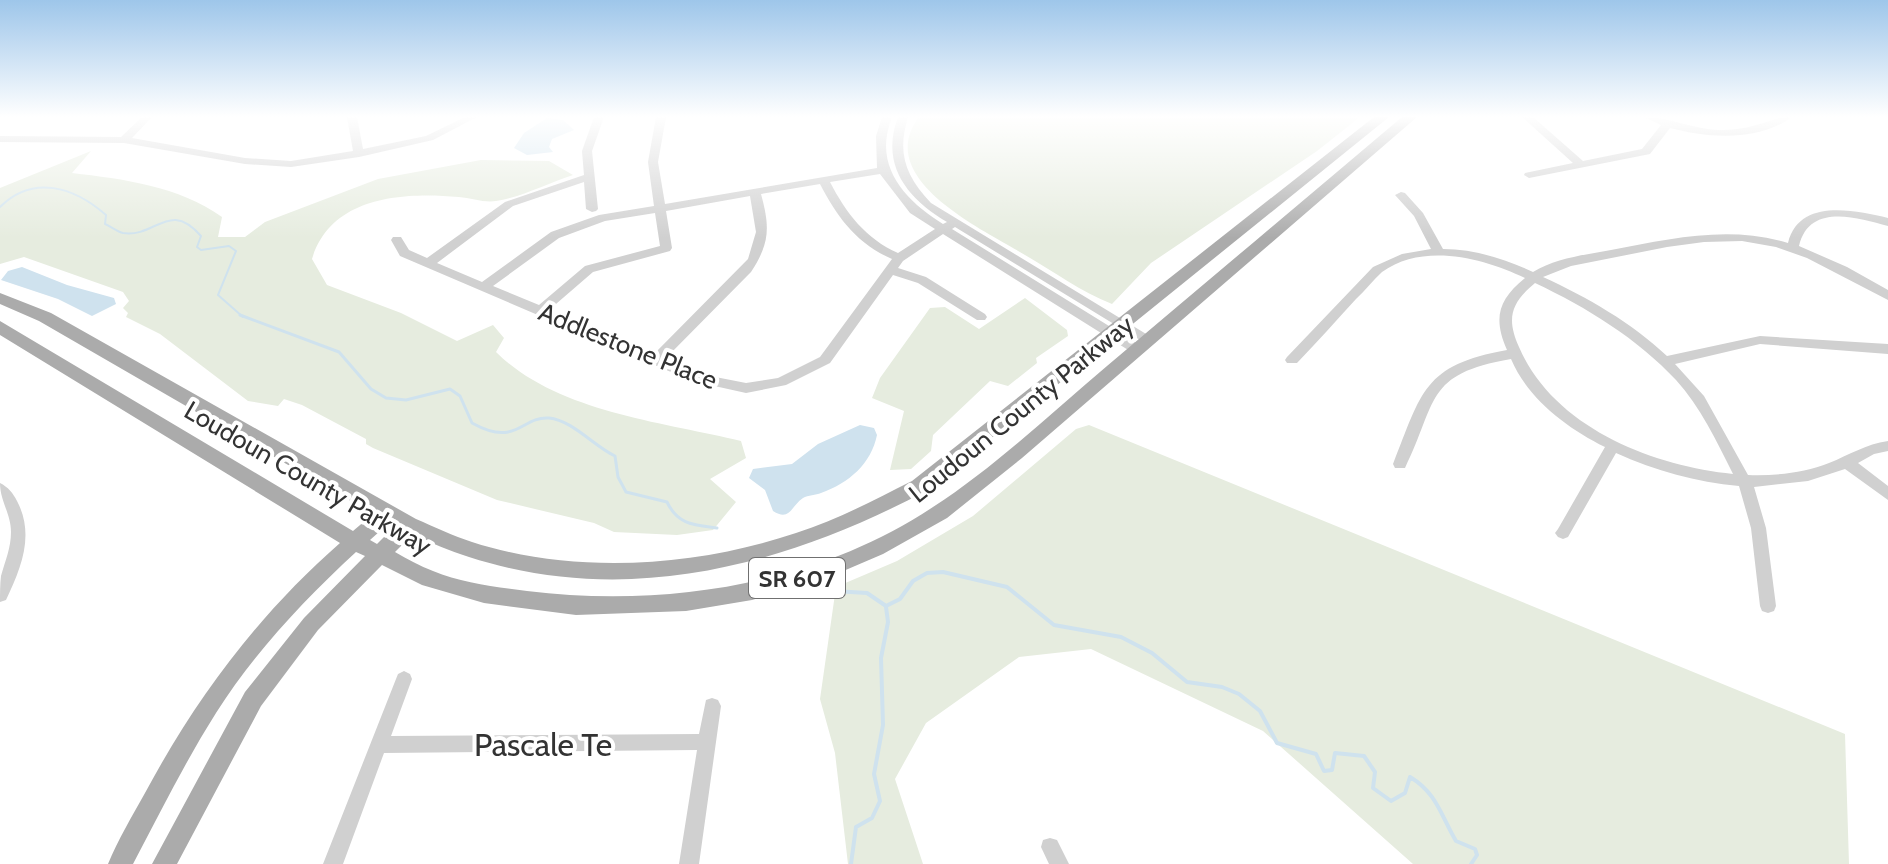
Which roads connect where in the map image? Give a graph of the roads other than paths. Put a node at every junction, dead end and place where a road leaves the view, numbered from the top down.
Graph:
1 (226, 157) edge
2 (339, 157) edge
3 (587, 157) edge
4 (654, 157) edge
5 (882, 157) edge
6 (900, 157) edge
7 (1331, 157) edge
8 (1363, 157) edge
9 (1572, 157) edge
10 (1619, 157) edge
11 (1581, 165) junction
12 (883, 170) junction
13 (1529, 175) dead end
14 (588, 177) junction
15 (823, 179) junction
16 (755, 192) junction
17 (1401, 195) dead end
18 (661, 207) junction
19 (592, 209) dead end
20 (1888, 222) edge
21 (947, 226) junction
22 (397, 240) dead end
23 (1793, 248) junction
24 (1439, 253) junction
25 (899, 258) junction
26 (429, 263) junction
27 (891, 270) junction
28 (1533, 278) junction
29 (483, 287) junction
30 (1888, 296) edge
31 (0, 298) edge
32 (540, 311) junction
33 (981, 317) dead end
34 (0, 327) edge
35 (1116, 328) junction
36 (1144, 345) junction
37 (1888, 349) edge
38 (1513, 354) junction
39 (656, 360) junction
40 (1292, 360) dead end
41 (1667, 361) junction
42 (1613, 446) junction
43 (1888, 446) edge
44 (1847, 462) junction
45 (1400, 464) dead end
46 (1742, 481) junction
47 (0, 489) edge
48 (1888, 494) edge
49 (388, 513) junction
50 (409, 525) junction
51 (1563, 533) dead end
52 (353, 541) junction
53 (377, 555) junction
54 (0, 595) edge
55 (1768, 606) dead end
56 (404, 679) dead end
57 (712, 706) dead end
58 (706, 742) junction
59 (379, 745) junction
60 (120, 864) edge
61 (164, 864) edge
62 (333, 864) edge
63 (689, 864) edge

1 - 2 street
3 - 14 street
4 - 18 street
5 - 12 street
6 - 21 street
7 - 35 main road, Loudoun County Parkway / SR 607
8 - 36 main road, Loudoun County Parkway / SR 607
9 - 11 street
10 - 11 street
11 - 13 street
12 - 15 street
12 - 21 street
14 - 19 street
14 - 26 street
15 - 16 street
15 - 25 street
16 - 18 street
16 - 39 street
17 - 24 street
18 - 29 street
18 - 32 street
20 - 23 street
21 - 25 street, Addlestone Place
21 - 35 street
22 - 26 street, Addlestone Place
23 - 28 street
23 - 30 street
24 - 28 street
24 - 40 street
25 - 27 street, Addlestone Place
26 - 29 street, Addlestone Place
27 - 33 street
27 - 39 street, Addlestone Place
28 - 38 street
28 - 41 street
29 - 32 street, Addlestone Place
31 - 49 main road, Loudoun County Parkway / SR 607
32 - 39 street, Addlestone Place
34 - 52 main road, Loudoun County Parkway / SR 607
35 - 36 street
35 - 50 main road, Loudoun County Parkway / SR 607
36 - 53 main road, Loudoun County Parkway / SR 607
37 - 41 street
38 - 42 street
38 - 45 street
41 - 46 street
42 - 46 street
42 - 51 street
43 - 44 street
44 - 46 street
44 - 48 street
46 - 55 street
47 - 54 street
49 - 50 main road, Loudoun County Parkway / SR 607
49 - 52 main road
50 - 53 main road
52 - 53 main road, Loudoun County Parkway / SR 607
52 - 60 main road
53 - 61 main road
56 - 59 street
57 - 58 street
58 - 59 street, Pascale Te
58 - 63 street
59 - 62 street

